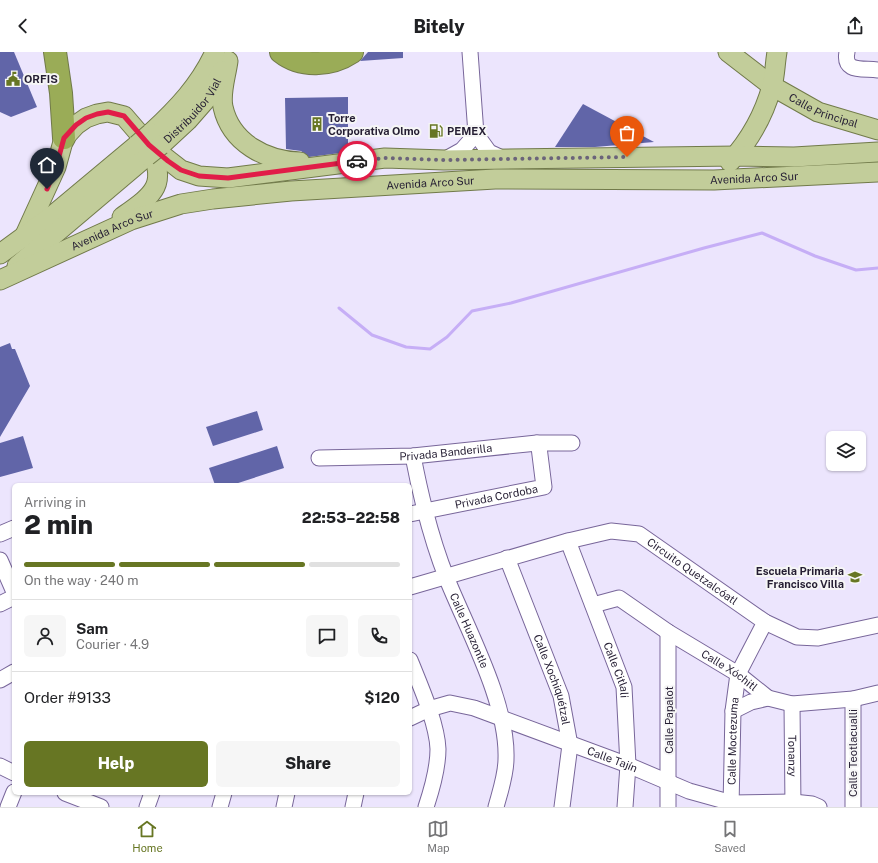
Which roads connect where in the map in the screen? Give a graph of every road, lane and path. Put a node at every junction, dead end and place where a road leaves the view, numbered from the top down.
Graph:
1 (55, 52) edge
2 (281, 52) edge
3 (352, 52) edge
4 (470, 52) edge
5 (728, 52) edge
6 (777, 52) edge
7 (847, 52) edge
8 (225, 55) edge
9 (878, 70) edge
10 (772, 86) junction
11 (878, 130) edge
12 (476, 134) junction
13 (64, 138) junction
14 (149, 145) junction
15 (878, 152) edge
16 (736, 156) junction
17 (502, 158) junction
18 (444, 160) junction
19 (338, 163) junction
20 (878, 172) edge
21 (714, 180) junction
22 (25, 235) junction
23 (94, 236) junction
24 (0, 254) edge
25 (0, 280) edge
26 (572, 443) dead end
27 (538, 445) junction
28 (413, 456) junction
29 (319, 458) dead end
30 (417, 513) edge
31 (12, 529) edge
32 (0, 534) edge
33 (568, 540) junction
34 (507, 558) junction
35 (0, 560) edge
36 (446, 577) junction
37 (12, 587) edge
38 (412, 587) edge
39 (12, 598) edge
40 (0, 604) edge
41 (593, 605) junction
42 (765, 622) junction
43 (878, 624) edge
44 (668, 632) junction
45 (412, 665) edge
46 (12, 673) edge
47 (738, 674) junction
48 (0, 680) edge
49 (878, 693) edge
50 (768, 698) junction
51 (853, 699) junction
52 (792, 704) junction
53 (429, 709) junction
54 (733, 711) junction
55 (412, 717) edge
56 (502, 720) junction
57 (570, 745) junction
58 (628, 765) junction
59 (0, 766) edge
60 (12, 772) edge
61 (669, 784) junction
62 (13, 795) edge
63 (68, 795) edge
64 (151, 795) edge
65 (223, 795) edge
66 (287, 795) edge
67 (356, 795) edge
68 (96, 802) edge
69 (78, 803) edge
70 (793, 804) edge
71 (732, 805) edge
72 (8, 807) edge
73 (147, 807) edge
74 (220, 807) edge
75 (284, 807) edge
76 (353, 807) edge
77 (426, 807) edge
78 (496, 807) edge
79 (562, 807) edge
80 (625, 807) edge
81 (668, 807) edge
82 (819, 807) edge
83 (853, 807) edge

1 - 13 highway
2 - 3 highway
4 - 12 street
5 - 10 main road, Calle Principal
6 - 10 main road
7 - 9 street
8 - 14 main road, Distribuidor Vial
8 - 19 main road
10 - 11 main road, Calle Principal
10 - 16 main road
12 - 17 street
12 - 18 street
13 - 14 main road, Avenida Arco Sur
13 - 22 main road, Avenida Arco Sur
14 - 19 main road, Avenida Arco Sur
14 - 22 main road, Avenida Arco Sur
14 - 23 main road
14 - 25 main road, Avenida Arco Sur
15 - 16 main road, Avenida Arco Sur
16 - 17 main road, Avenida Arco Sur
16 - 21 main road
17 - 18 main road, Avenida Arco Sur
18 - 19 main road, Avenida Arco Sur
20 - 21 main road, Avenida Arco Sur
21 - 23 main road, Avenida Arco Sur
22 - 24 main road, Avenida Arco Sur
23 - 25 main road, Avenida Arco Sur
26 - 27 street, Privada Banderilla
27 - 28 street, Privada Banderilla
27 - 30 street, Privada Cordoba
28 - 29 street, Privada Banderilla
28 - 30 street, Calle Huazontle
30 - 36 street, Calle Huazontle
31 - 32 street
33 - 34 street, Circuito Quetzalcóatl
33 - 41 street, Calle Citlali
33 - 42 street, Circuito Quetzalcóatl
34 - 36 street, Circuito Quetzalcóatl
34 - 57 street, Calle Xochiquétzal
35 - 37 street
36 - 38 street, Circuito Quetzalcóatl
36 - 56 street, Calle Huazontle
39 - 40 street
41 - 44 street, Calle Xóchitl
41 - 58 street, Calle Citlali
42 - 43 street, Circuito Quetzalcóatl
42 - 47 street, Calle Moctezuma
44 - 47 street, Calle Xóchitl
44 - 61 street, Calle Papalot
45 - 53 street
46 - 48 street
47 - 50 street, Calle Xóchitl
47 - 54 street, Calle Moctezuma
49 - 51 street, Calle Xóchitl
50 - 52 street, Calle Xóchitl
50 - 54 street
51 - 52 street, Calle Xóchitl
51 - 83 street, Calle Teotlacualli
52 - 70 street, Tonanzy
53 - 55 street, Calle Tajín
53 - 56 street, Calle Tajín
53 - 77 street
54 - 71 street, Calle Moctezuma
56 - 57 street, Calle Tajín
56 - 78 street, Calle Huazontle
57 - 58 street, Calle Tajín
57 - 79 street, Calle Xochiquétzal
58 - 61 street, Calle Tajín
58 - 80 street, Calle Citlali
59 - 60 street
61 - 71 street, Calle Tajín
61 - 81 street, Calle Papalot
62 - 72 street
63 - 69 street
64 - 73 street
65 - 74 street
66 - 75 street
67 - 76 street
68 - 69 street
70 - 71 street, Calle Tajín
70 - 82 street, Calle Tajín

